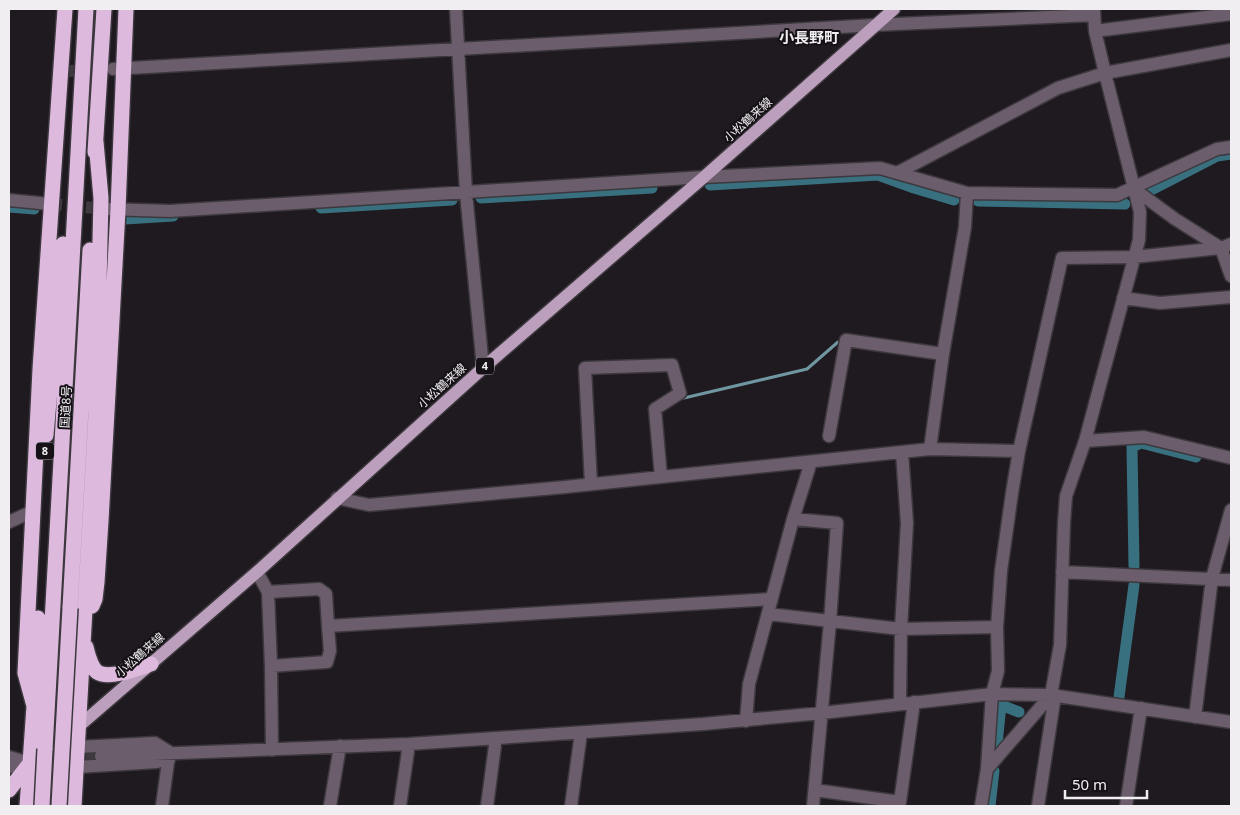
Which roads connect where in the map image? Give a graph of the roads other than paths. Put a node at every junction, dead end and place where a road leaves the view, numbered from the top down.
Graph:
1 (65, 9) edge
2 (86, 9) edge
3 (104, 9) edge
4 (126, 9) edge
5 (456, 9) edge
6 (894, 9) edge
7 (1094, 12) edge
8 (1231, 14) edge
9 (876, 25) junction
10 (1095, 31) junction
11 (458, 49) junction
12 (1231, 50) edge
13 (118, 69) junction
14 (1105, 73) junction
15 (79, 140) junction
16 (96, 142) junction
17 (1231, 147) edge
18 (897, 173) junction
19 (704, 177) junction
20 (1134, 189) junction
21 (466, 193) junction
22 (967, 193) junction
23 (9, 200) edge
24 (50, 204) junction
25 (112, 209) junction
26 (1226, 246) edge
27 (1134, 257) junction
28 (1231, 276) edge
29 (1231, 297) edge
30 (1122, 298) junction
31 (943, 354) junction
32 (482, 368) junction
33 (829, 436) dead end
34 (1085, 441) junction
35 (930, 449) junction
36 (1019, 451) junction
37 (902, 452) junction
38 (1231, 458) edge
39 (811, 462) junction
40 (661, 477) junction
41 (591, 484) junction
42 (338, 498) junction
43 (1231, 510) edge
44 (33, 511) junction
45 (793, 519) junction
46 (9, 522) edge
47 (257, 572) junction
48 (1062, 572) junction
49 (1212, 578) junction
50 (1231, 580) edge
51 (268, 592) junction
52 (771, 599) junction
53 (768, 614) junction
54 (830, 622) junction
55 (328, 626) junction
56 (997, 627) junction
57 (84, 629) junction
58 (901, 629) junction
59 (151, 664) junction
60 (271, 666) junction
61 (992, 694) junction
62 (1053, 695) junction
63 (914, 702) junction
64 (900, 704) junction
65 (34, 706) junction
66 (1141, 708) junction
67 (822, 713) junction
68 (1194, 717) junction
69 (746, 721) junction
70 (1231, 722) edge
71 (79, 726) junction
72 (581, 733) junction
73 (496, 738) junction
74 (409, 744) junction
75 (340, 746) junction
76 (78, 747) junction
77 (272, 750) junction
78 (171, 753) junction
79 (101, 756) tunnel mouth
80 (9, 757) edge
81 (30, 763) junction
82 (9, 767) edge
83 (76, 767) junction
84 (987, 769) junction
85 (9, 790) edge
86 (815, 790) junction
87 (27, 806) edge
88 (42, 806) edge
89 (59, 806) edge
90 (74, 806) edge
91 (162, 806) edge
92 (330, 806) edge
93 (400, 806) edge
94 (486, 806) edge
95 (573, 806) edge
96 (813, 806) edge
97 (981, 806) edge
98 (1038, 806) edge
99 (1126, 806) edge

1 - 24 highway
2 - 15 highway, 国道8号 / 8
3 - 16 highway, 国道8号
4 - 13 highway
5 - 11 street
6 - 9 main road, 小松鶴来線 / 4
7 - 9 street
7 - 10 street
8 - 10 street
9 - 11 street
9 - 19 main road, 小松鶴来線 / 4
10 - 14 street
11 - 13 street
11 - 21 street
12 - 14 street
13 - 25 highway
14 - 18 street
14 - 20 street
15 - 65 highway, 8
15 - 88 highway, 国道8号 / 8, bridge
16 - 57 highway
16 - 89 highway, 国道8号, bridge
17 - 20 street
18 - 19 street
18 - 22 street
19 - 21 street
19 - 32 main road, 小松鶴来線 / 4
20 - 22 street
20 - 26 street
20 - 27 street
21 - 25 street
21 - 32 street
22 - 31 street
23 - 24 street
24 - 44 highway
25 - 57 highway
26 - 27 street
26 - 28 street
27 - 30 street
27 - 36 street
29 - 30 street
30 - 34 street
31 - 33 street
31 - 35 street
32 - 42 main road, 小松鶴来線 / 4
34 - 38 street
34 - 48 street
35 - 36 street
35 - 37 street
36 - 56 street
37 - 39 street
37 - 58 street
39 - 40 street
39 - 45 street
40 - 41 street
40 - 41 street
41 - 42 street
42 - 47 main road, 小松鶴来線 / 4
43 - 49 street
44 - 46 street
44 - 65 highway
45 - 52 street
45 - 54 street
47 - 51 street
47 - 59 main road, 小松鶴来線 / 4
48 - 49 street
48 - 62 street
49 - 50 street
49 - 68 street
51 - 55 street
51 - 60 street
52 - 53 street
52 - 55 street
53 - 54 street
53 - 69 street
54 - 58 street
54 - 67 street
55 - 60 street
56 - 58 street
56 - 61 street
57 - 59 highway
57 - 71 highway
58 - 64 street
59 - 71 main road, 小松鶴来線 / 4
60 - 77 street
61 - 62 street
61 - 63 street
61 - 84 street
62 - 66 street
62 - 84 street
62 - 98 street
63 - 64 street
63 - 86 street
64 - 67 street
65 - 81 highway, 8
66 - 68 street
66 - 99 street
67 - 69 street
67 - 86 street
68 - 70 street
69 - 72 street
71 - 76 highway
71 - 81 highway
72 - 73 street
72 - 95 street
73 - 74 street
73 - 94 street
74 - 75 street
74 - 93 street
75 - 77 street
75 - 92 street
76 - 78 street
76 - 81 street
76 - 83 highway
77 - 78 street
78 - 79 street
78 - 83 street
78 - 91 street
80 - 81 street
81 - 82 street
81 - 83 street
81 - 85 highway
81 - 87 highway, 8
83 - 90 highway
84 - 97 street
86 - 96 street

